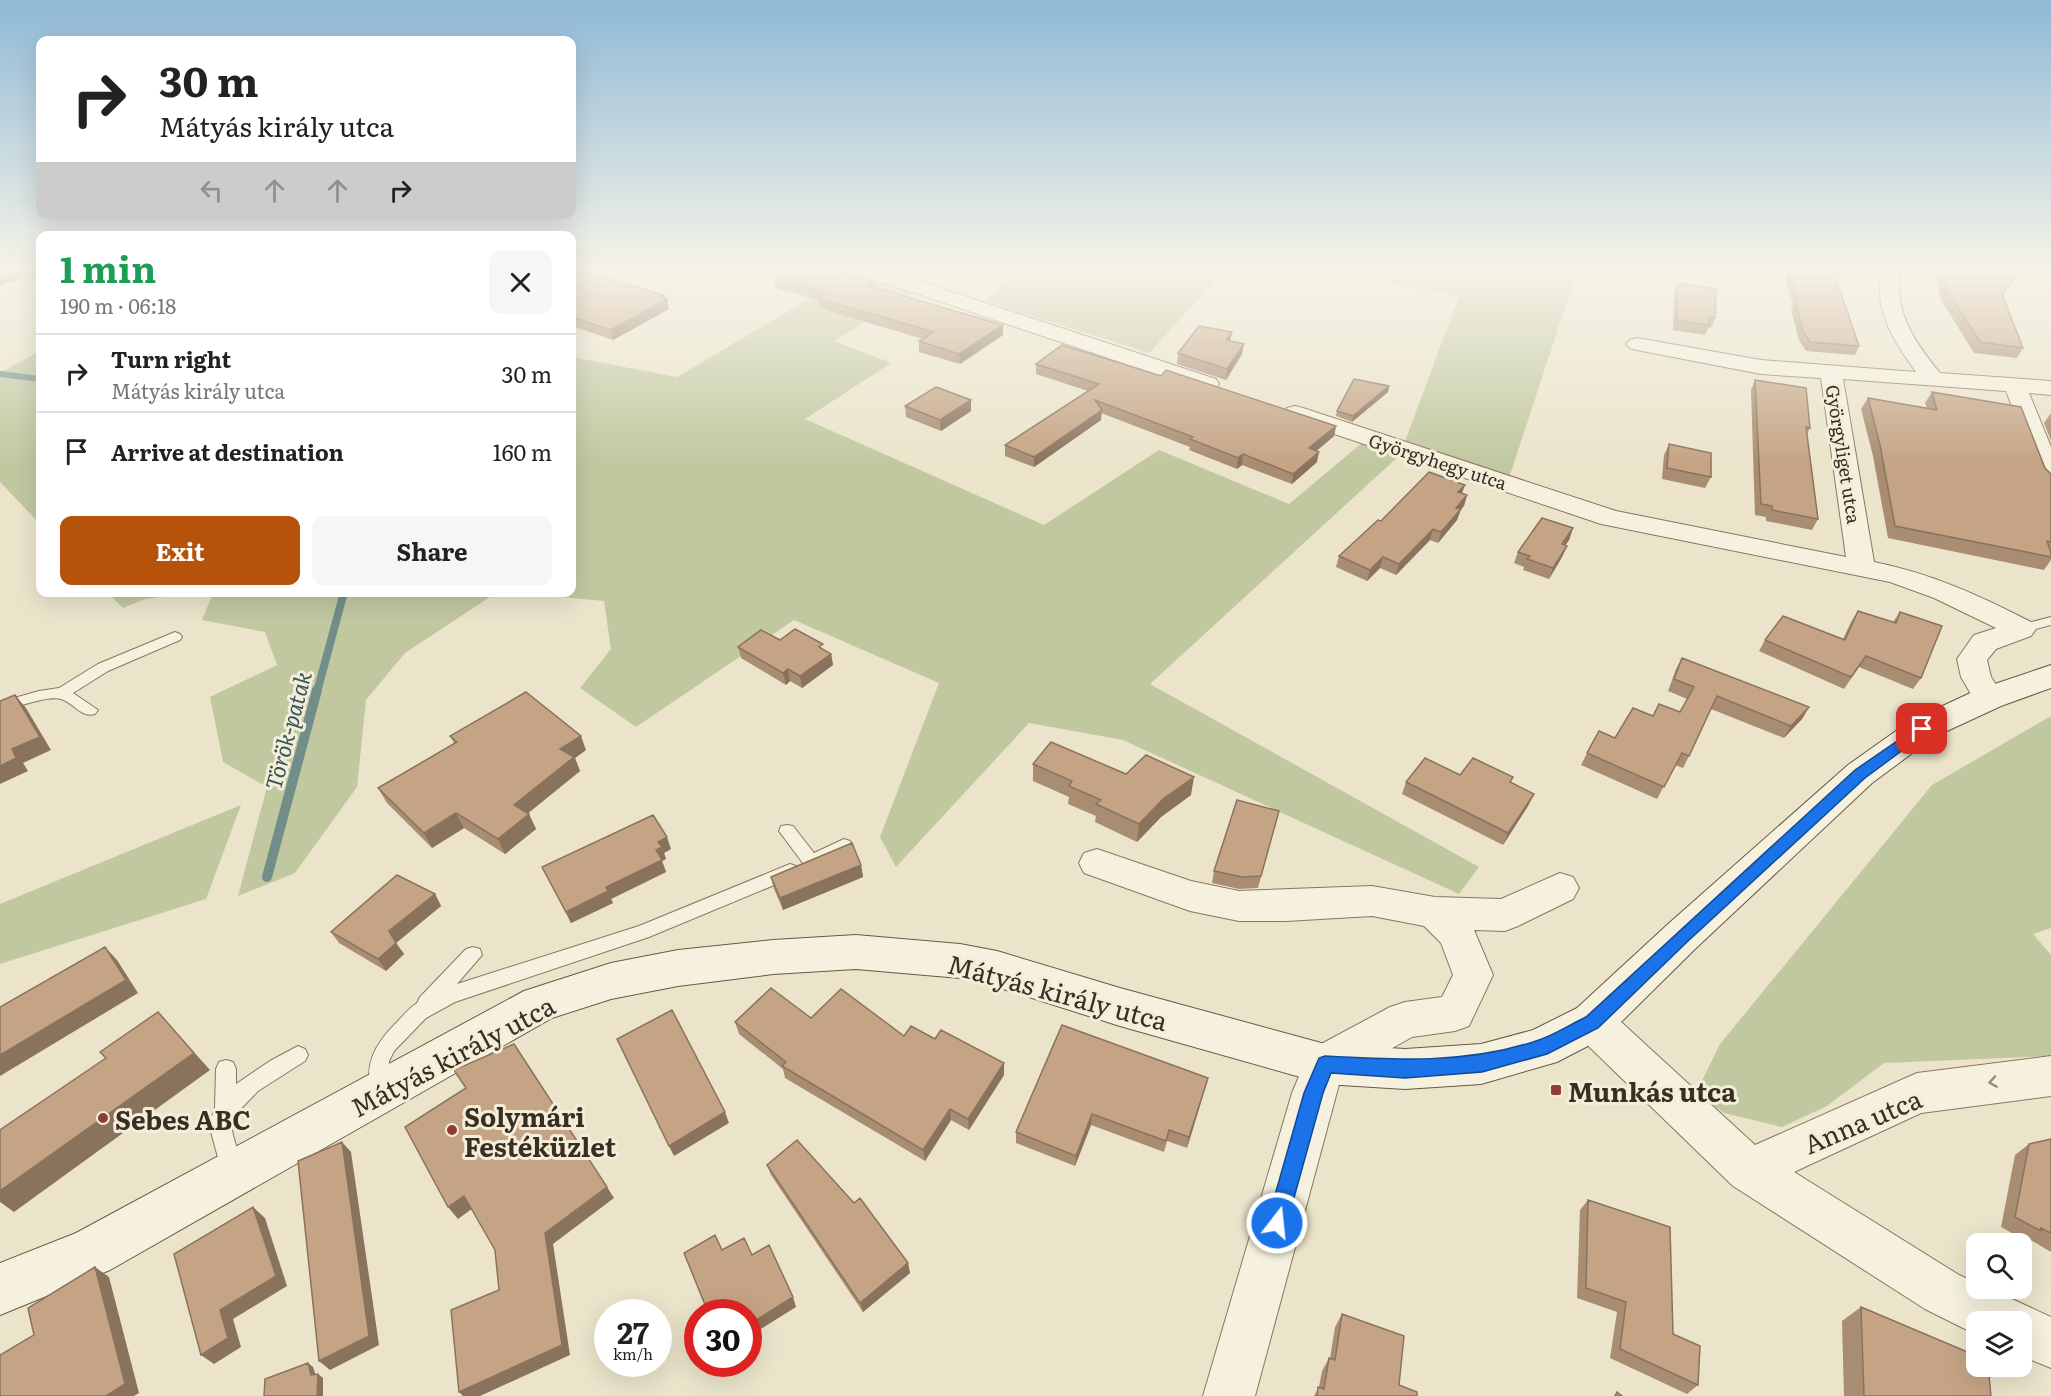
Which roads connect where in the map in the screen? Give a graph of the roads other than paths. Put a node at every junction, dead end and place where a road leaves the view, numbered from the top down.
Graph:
1 (1055, 333) edge
2 (1900, 333) edge
3 (1637, 345) dead end
4 (1831, 372) junction
5 (1932, 378) junction
6 (2015, 385) junction
7 (2051, 388) edge
8 (1226, 390) edge
9 (1271, 405) edge
10 (2051, 478) edge
11 (1861, 566) junction
12 (2051, 621) edge
13 (2021, 629) junction
14 (175, 637) dead end
15 (2051, 676) edge
16 (63, 693) junction
17 (1989, 698) junction
18 (0, 707) edge
19 (90, 710) dead end
20 (787, 831) dead end
21 (844, 846) edge
22 (811, 861) junction
23 (1097, 863) dead end
24 (1560, 888) dead end
25 (1435, 913) junction
26 (473, 955) dead end
27 (419, 1012) junction
28 (1592, 1022) junction
29 (298, 1055) dead end
30 (1325, 1064) junction
31 (226, 1069) dead end
32 (2051, 1076) edge
33 (381, 1091) junction
34 (225, 1108) junction
35 (1749, 1170) junction
36 (233, 1173) junction
37 (0, 1289) edge
38 (1981, 1311) edge
39 (2032, 1334) edge
40 (2051, 1343) edge
41 (1229, 1396) edge

1 - 8 street
2 - 5 street
3 - 4 street
4 - 5 street, Györgyliget utca
4 - 11 street, Györgyliget utca
5 - 6 street, Györgyliget utca
6 - 7 street, Györgyliget utca
6 - 10 street
9 - 11 street, Györgyhegy utca
11 - 13 street, Györgyhegy utca
12 - 13 lane
13 - 17 street
14 - 16 lane
15 - 17 main road, Mátyás király utca
16 - 18 lane
16 - 19 lane
17 - 28 main road, Mátyás király utca
20 - 22 lane
21 - 22 lane
22 - 27 lane
23 - 25 street
24 - 25 street
25 - 30 street
26 - 27 lane
27 - 33 lane
28 - 30 main road, Mátyás király utca
28 - 35 street
29 - 34 lane
30 - 33 main road, Mátyás király utca
30 - 41 street
31 - 34 lane
32 -> 35 street, Anna utca
33 - 36 main road, Mátyás király utca
34 - 36 lane
35 - 38 street
36 - 37 main road, Mátyás király utca
39 - 40 street

